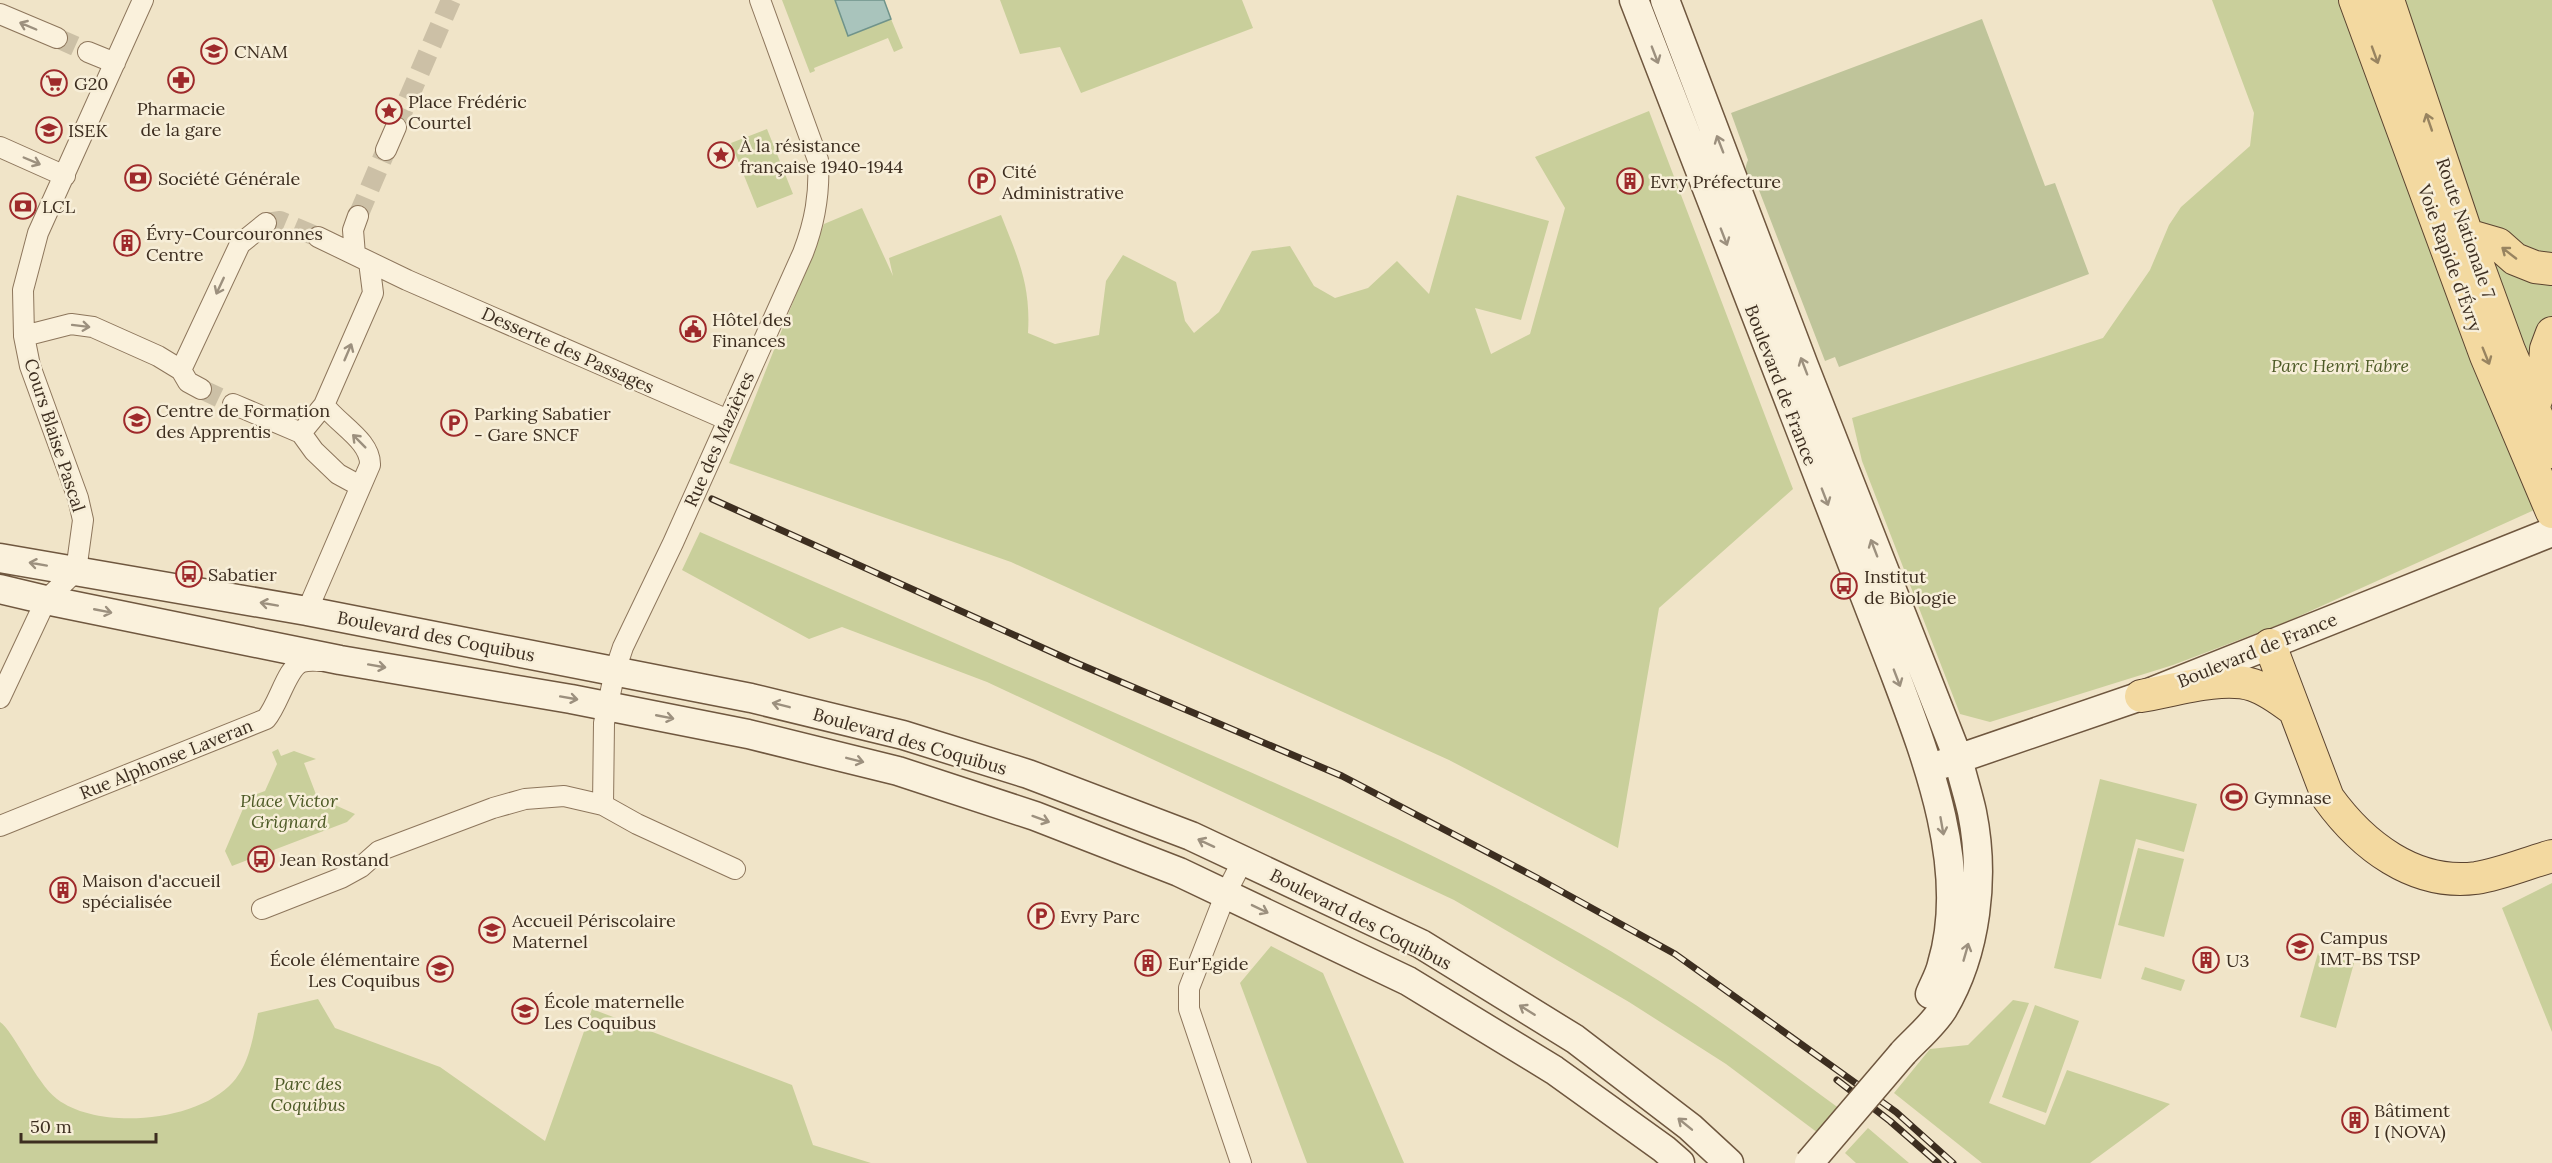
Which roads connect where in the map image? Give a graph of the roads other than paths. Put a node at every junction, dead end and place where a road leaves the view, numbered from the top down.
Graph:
1 (143, 0) edge
2 (759, 0) edge
3 (1634, 0) edge
4 (1665, 0) edge
5 (2355, 0) edge
6 (2388, 0) edge
7 (0, 15) edge
8 (57, 38) tunnel mouth
9 (88, 52) tunnel mouth
10 (115, 63) junction
11 (396, 127) tunnel mouth
12 (0, 147) edge
13 (386, 150) tunnel mouth
14 (65, 176) junction
15 (358, 216) tunnel mouth
16 (266, 223) dead end
17 (2467, 235) junction
18 (318, 237) tunnel mouth
19 (362, 259) junction
20 (2552, 269) edge
21 (407, 280) junction
22 (373, 293) junction
23 (2552, 333) edge
24 (24, 336) junction
25 (181, 370) junction
26 (201, 389) tunnel mouth
27 (233, 404) tunnel mouth
28 (324, 405) junction
29 (2534, 408) junction
30 (729, 420) junction
31 (301, 433) junction
32 (2552, 452) edge
33 (360, 486) junction
34 (2549, 505) edge
35 (2552, 532) edge
36 (0, 558) edge
37 (76, 571) junction
38 (0, 589) edge
39 (46, 600) junction
40 (306, 611) junction
41 (2270, 645) junction
42 (340, 660) junction
43 (615, 671) junction
44 (2141, 696) junction
45 (0, 698) edge
46 (607, 706) junction
47 (2293, 709) junction
48 (1958, 758) junction
49 (1929, 769) junction
50 (603, 805) junction
51 (0, 826) edge
52 (2552, 840) edge
53 (2540, 859) edge
54 (1243, 860) junction
55 (735, 869) dead end
56 (1226, 893) junction
57 (262, 909) dead end
58 (1903, 1053) junction
59 (1241, 1163) edge
60 (1680, 1163) edge
61 (1729, 1163) edge
62 (1809, 1163) edge

1 - 10 street, Cours Blaise Pascal
2 - 30 street, Rue des Mazières
3 -> 49 main road, Boulevard de France
48 -> 4 main road, Boulevard de France
5 -> 34 main road, Voie Rapide d'Évry
17 -> 6 main road, Route Nationale 7
8 -> 7 street
9 - 10 street
10 - 14 street, Cours Blaise Pascal
11 - 13 street
12 -> 14 street
14 - 24 street, Cours Blaise Pascal
15 - 19 street
16 -> 25 street
20 -> 17 main road
17 - 29 main road, Route Nationale 7
18 - 19 street, Desserte des Passages
19 - 21 street, Desserte des Passages
19 - 22 street
21 - 22 street
21 - 30 street, Desserte des Passages
28 -> 22 street
23 - 29 main road
24 -> 25 street
24 - 37 street, Cours Blaise Pascal
25 - 26 street
27 - 31 street
28 - 31 street
33 -> 28 street
29 - 32 main road, Route Nationale 7
30 - 43 street, Rue des Mazières
31 - 33 street
33 - 40 street
35 - 41 main road, Boulevard de France
37 -> 36 main road, Boulevard des Coquibus
37 - 39 street
40 -> 37 main road, Boulevard des Coquibus
38 - 39 main road, Boulevard des Coquibus
39 -> 42 main road, Boulevard des Coquibus
39 - 45 street
40 - 43 main road, Boulevard des Coquibus
41 - 44 main road, Boulevard de France
41 - 47 main road
42 -> 46 main road, Boulevard des Coquibus
42 - 51 street, Rue Alphonse Laveran
43 - 46 street, Rue des Mazières
54 -> 43 main road, Boulevard des Coquibus
44 - 47 main road
44 - 48 main road, Boulevard de France
46 - 50 street, Rue des Mazières
46 -> 56 main road, Boulevard des Coquibus
47 - 53 main road
48 - 49 main road, Boulevard de France
58 -> 48 main road, Boulevard de France
49 -> 58 main road, Boulevard de France
50 - 55 street
50 - 57 street
52 - 53 main road
54 - 56 street
61 -> 54 main road, Boulevard des Coquibus
56 - 59 street
56 -> 60 main road, Boulevard des Coquibus
58 - 62 main road, Boulevard de France, bridge

